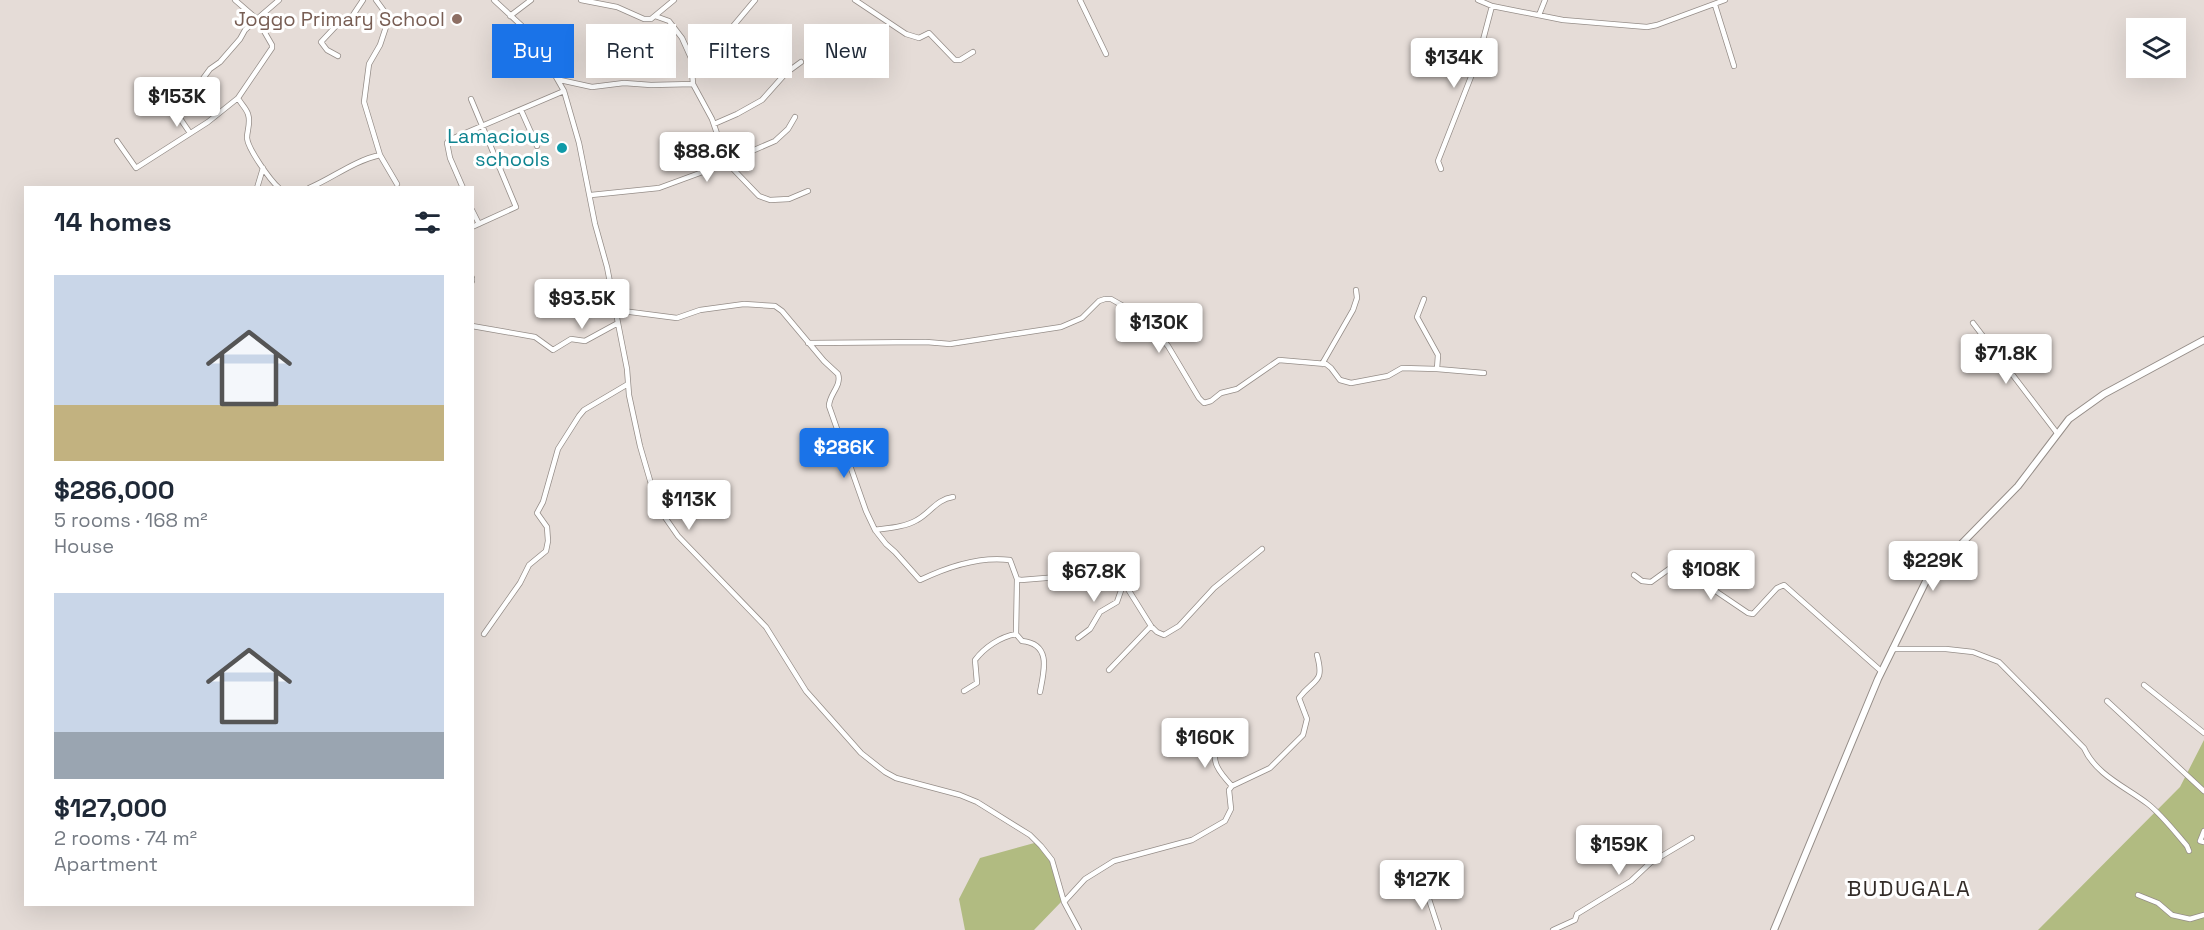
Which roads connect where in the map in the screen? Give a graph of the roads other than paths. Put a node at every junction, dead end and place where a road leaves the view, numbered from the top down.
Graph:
1 (235, 0) edge
2 (279, 0) edge
3 (363, 0) edge
4 (376, 0) edge
5 (494, 0) edge
6 (531, 0) edge
7 (581, 0) edge
8 (674, 0) edge
9 (755, 0) edge
10 (855, 0) edge
11 (1080, 0) edge
12 (1478, 0) edge
13 (1545, 0) edge
14 (1725, 0) edge
15 (1715, 5) junction
16 (1492, 6) junction
17 (1539, 15) junction
18 (510, 16) junction
19 (655, 16) junction
20 (257, 19) junction
21 (735, 24) edge
22 (688, 52) edge
23 (973, 52) dead end
24 (1106, 54) dead end
25 (338, 56) dead end
26 (801, 62) dead end
27 (1734, 66) dead end
28 (693, 78) edge
29 (560, 80) junction
30 (693, 84) junction
31 (564, 91) junction
32 (238, 98) junction
33 (471, 99) dead end
34 (521, 110) junction
35 (795, 117) dead end
36 (714, 124) junction
37 (484, 125) junction
38 (189, 133) junction
39 (117, 141) dead end
40 (537, 146) dead end
41 (380, 155) junction
42 (728, 162) junction
43 (263, 168) junction
44 (1440, 169) dead end
45 (397, 184) dead end
46 (258, 186) edge
47 (277, 186) edge
48 (314, 186) edge
49 (462, 186) edge
50 (808, 191) dead end
51 (591, 195) junction
52 (474, 214) edge
53 (479, 224) junction
54 (474, 226) edge
55 (1356, 290) dead end
56 (1424, 299) dead end
57 (615, 310) junction
58 (618, 323) junction
59 (1973, 323) dead end
60 (474, 326) edge
61 (2204, 340) edge
62 (808, 343) junction
63 (1322, 364) junction
64 (1437, 369) junction
65 (1484, 373) dead end
66 (628, 384) junction
67 (2057, 433) junction
68 (953, 497) dead end
69 (875, 530) junction
70 (1262, 549) dead end
71 (1634, 575) dead end
72 (1017, 579) junction
73 (1124, 582) junction
74 (1152, 626) junction
75 (484, 634) dead end
76 (1017, 634) junction
77 (1078, 638) dead end
78 (1892, 649) junction
79 (1317, 655) dead end
80 (1109, 670) dead end
81 (1881, 671) junction
82 (2144, 685) dead end
83 (964, 691) dead end
84 (1040, 692) dead end
85 (2106, 701) dead end
86 (2204, 733) edge
87 (1218, 743) dead end
88 (1232, 786) junction
89 (2204, 791) edge
90 (2204, 831) edge
91 (1692, 838) dead end
92 (2204, 842) edge
93 (2190, 851) dead end
94 (1425, 884) dead end
95 (2138, 895) dead end
96 (1064, 902) junction
97 (2204, 915) edge
98 (1079, 930) edge
99 (1439, 930) edge
100 (1553, 930) edge
101 (1774, 930) edge

1 - 20 street
2 - 20 street
3 - 25 street
4 - 41 street
5 - 18 street
6 - 18 street
7 - 19 street
8 - 19 street
9 - 21 street
10 - 23 street
11 - 24 street
12 - 16 street
13 - 17 street
14 - 15 street
15 - 17 street
15 - 27 street
16 - 17 street
16 - 44 street
18 - 29 street
19 - 22 street
20 - 32 street
20 - 38 street
26 - 36 street
28 - 30 street
29 - 30 street
29 - 31 street
30 - 36 street
31 - 34 street
31 - 51 street
32 - 38 street
32 - 43 street
33 - 37 street
34 - 37 street
34 - 40 street
35 - 42 street
36 - 42 street
37 - 49 street
37 - 53 street
38 - 39 street
41 - 45 street
41 - 48 street
42 - 50 street
42 - 51 street
43 - 46 street
43 - 47 street
51 - 57 street
52 - 53 street
53 - 54 street
55 - 63 street
56 - 64 street
57 - 58 street
57 - 62 street
58 - 60 street
58 - 66 street
59 - 67 street
61 - 67 street
62 - 63 street
62 - 69 street
63 - 64 street
64 - 65 street
66 - 75 street
66 - 96 street
67 - 78 street
68 - 69 street
69 - 72 street
70 - 74 street
71 - 81 street
72 - 73 street
72 - 76 street
73 - 74 street
73 - 77 street
74 - 80 street
76 - 83 street
76 - 84 street
78 - 81 street
78 - 93 street
79 - 88 street
81 - 101 street
82 - 86 street
85 - 89 street
87 - 88 street
88 - 96 street
90 - 92 street
91 - 100 street
94 - 99 street
95 - 97 street
96 - 98 street

